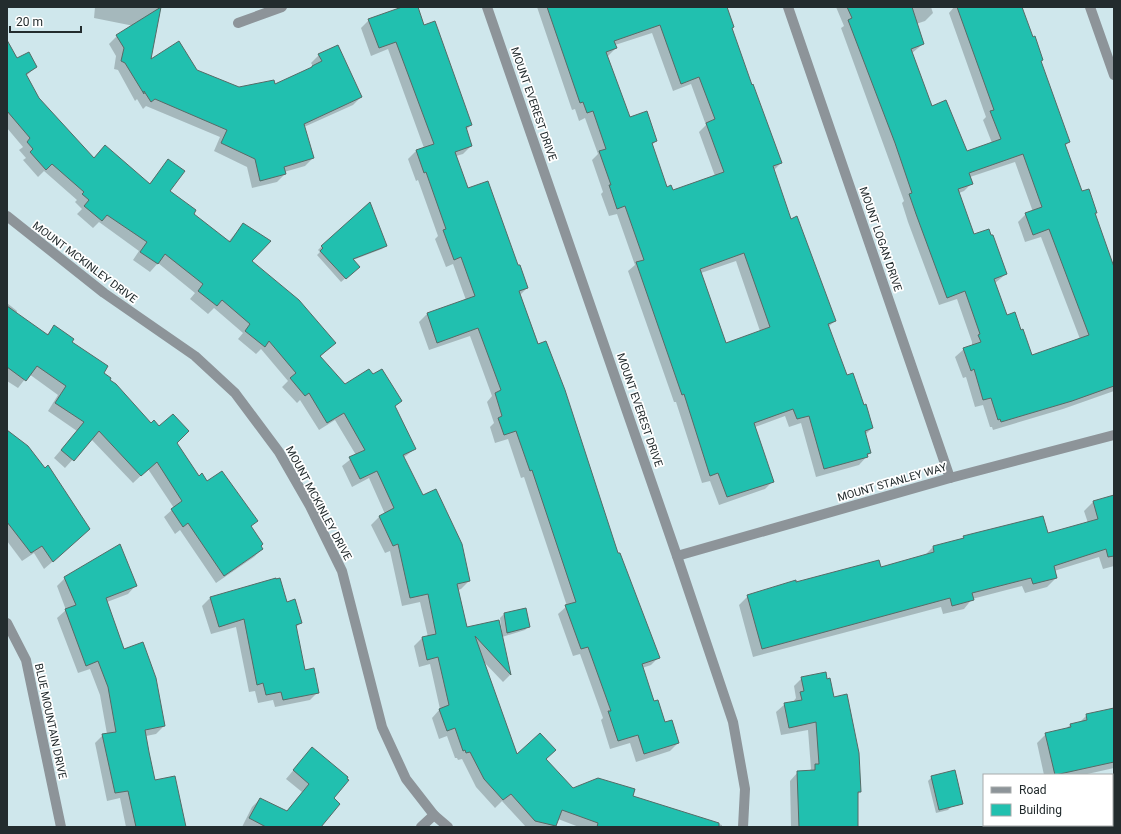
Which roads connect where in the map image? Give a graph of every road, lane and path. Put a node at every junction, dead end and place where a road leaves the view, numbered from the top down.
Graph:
1 (282, 7) edge
2 (487, 7) edge
3 (788, 7) edge
4 (1090, 7) edge
5 (238, 23) dead end
6 (1114, 75) edge
7 (7, 216) edge
8 (1114, 435) edge
9 (950, 478) junction
10 (677, 556) junction
11 (7, 623) edge
12 (434, 815) junction
13 (61, 827) edge
14 (421, 827) edge
15 (448, 827) edge
16 (742, 827) edge

1 - 5 street
2 - 10 street, MOUNT EVEREST DRIVE
3 - 9 street, MOUNT LOGAN DRIVE
4 - 6 street
7 - 12 street, MOUNT MCKINLEY DRIVE
8 - 9 street, MOUNT STANLEY WAY
9 - 10 street, MOUNT STANLEY WAY
10 - 16 street, MOUNT EVEREST DRIVE
11 - 13 street, BLUE MOUNTAIN DRIVE
12 - 14 street
12 - 15 street, MOUNT MCKINLEY DRIVE

